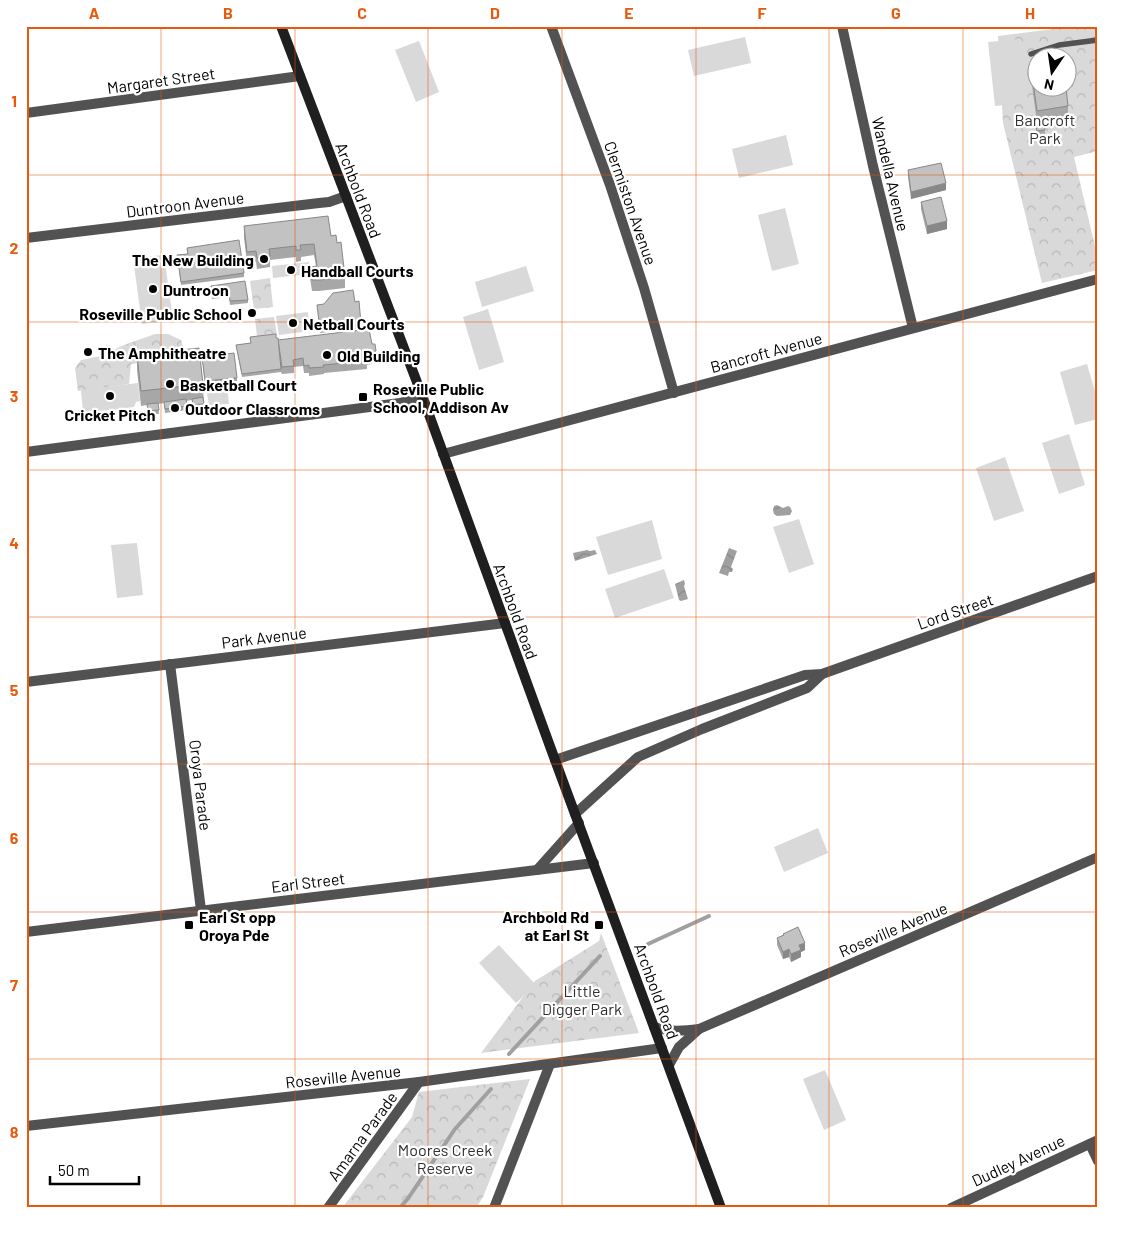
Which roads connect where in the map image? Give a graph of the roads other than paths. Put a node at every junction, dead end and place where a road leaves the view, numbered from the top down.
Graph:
1 (280, 26) edge
2 (550, 26) edge
3 (842, 26) edge
4 (1098, 40) edge
5 (1050, 48) edge
6 (300, 76) junction
7 (26, 113) edge
8 (346, 196) junction
9 (26, 238) edge
10 (1098, 278) edge
11 (913, 328) junction
12 (674, 393) junction
13 (423, 398) junction
14 (26, 452) edge
15 (443, 454) junction
16 (1098, 576) edge
17 (505, 623) junction
18 (170, 664) junction
19 (822, 674) junction
20 (26, 682) edge
21 (555, 760) junction
22 (577, 819) junction
23 (1098, 857) edge
24 (594, 863) junction
25 (537, 870) junction
26 (201, 910) junction
27 (26, 932) edge
28 (654, 1027) junction
29 (699, 1029) junction
30 (662, 1048) junction
31 (550, 1064) junction
32 (669, 1065) junction
33 (419, 1082) junction
34 (26, 1126) edge
35 (1094, 1142) edge
36 (1098, 1161) edge
37 (328, 1208) edge
38 (494, 1208) edge
39 (721, 1208) edge
40 (951, 1208) edge

1 - 6 main road, Archbold Road
2 - 12 street, Clermiston Avenue
3 - 11 street, Wandella Avenue
4 - 5 lane
6 - 7 street, Margaret Street
6 - 8 main road, Archbold Road
8 - 9 street, Duntroon Avenue
8 - 13 main road, Archbold Road
10 - 11 street, Bancroft Avenue
11 - 12 street, Bancroft Avenue
12 - 15 street, Bancroft Avenue
13 - 14 street
13 - 15 main road, Archbold Road
15 - 17 main road, Archbold Road
16 - 19 street, Lord Street
17 - 18 street, Park Avenue
17 - 21 main road, Archbold Road
18 - 20 street, Park Avenue
18 - 26 street, Oroya Parade
19 - 21 street, Lord Street
19 - 22 street, Lord Street
21 - 22 main road, Archbold Road
22 - 24 main road, Archbold Road
22 - 25 street, Lord Street
23 - 29 street, Roseville Avenue
24 - 25 street, Earl Street
24 - 28 main road, Archbold Road
25 - 26 street, Earl Street
26 - 27 street, Earl Street
28 - 29 street, Roseville Avenue
28 - 30 main road, Archbold Road
29 - 32 street, Roseville Avenue
30 - 31 street, Roseville Avenue
30 - 32 main road, Archbold Road
31 - 33 street, Roseville Avenue
31 - 38 street
32 - 39 main road, Archbold Road
33 - 34 street, Roseville Avenue
33 - 37 street, Amarna Parade
35 - 36 street
35 - 40 street, Dudley Avenue

